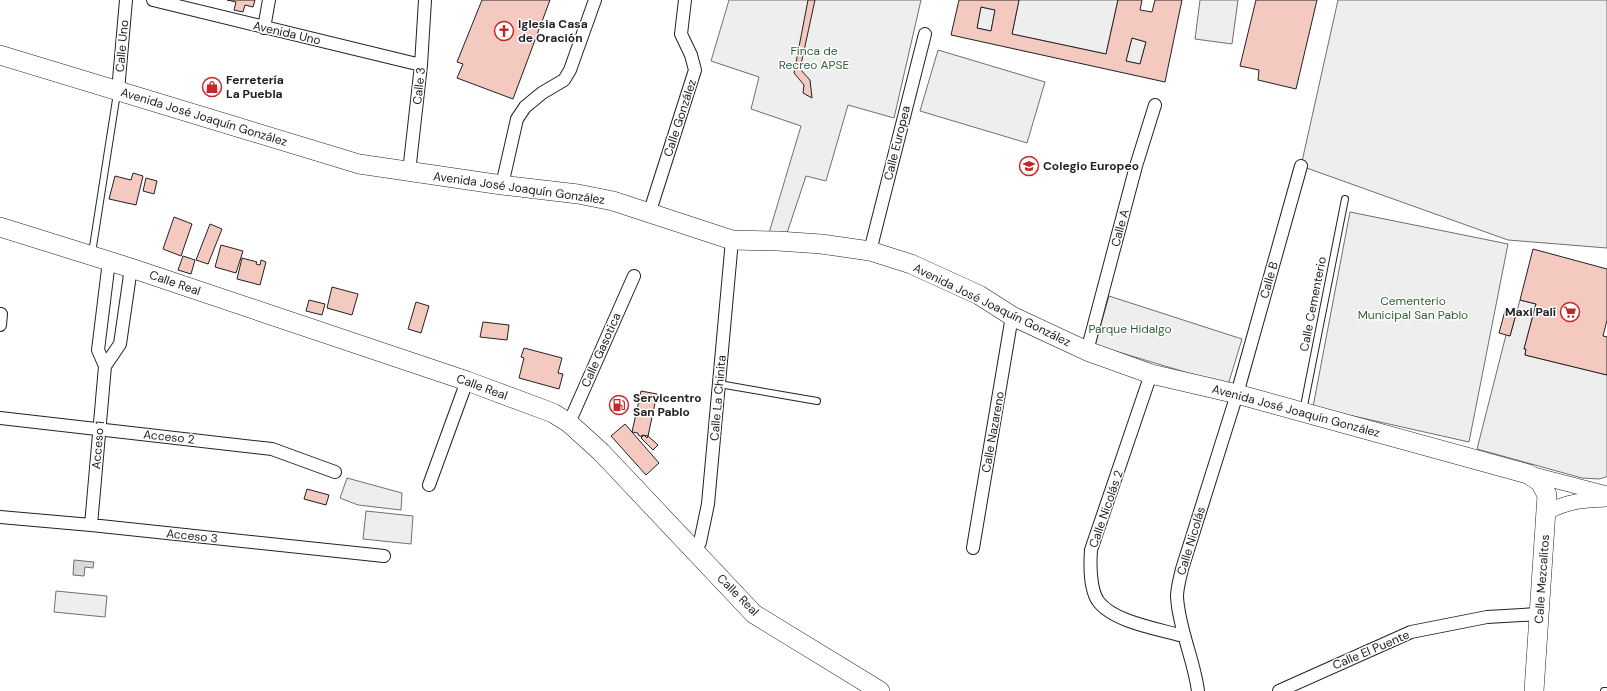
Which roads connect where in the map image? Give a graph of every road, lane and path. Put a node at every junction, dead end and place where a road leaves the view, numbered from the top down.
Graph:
1 (126, 0) edge
2 (153, 0) edge
3 (269, 0) edge
4 (425, 0) edge
5 (595, 0) edge
6 (685, 0) edge
7 (264, 28) junction
8 (925, 34) dead end
9 (0, 55) edge
10 (421, 65) junction
11 (118, 91) junction
12 (1155, 105) dead end
13 (1301, 166) dead end
14 (409, 172) junction
15 (502, 185) junction
16 (1345, 199) dead end
17 (649, 214) junction
18 (0, 227) edge
19 (732, 240) junction
20 (870, 251) junction
21 (101, 258) junction
22 (131, 268) junction
23 (634, 276) dead end
24 (1012, 316) junction
25 (1087, 351) junction
26 (105, 366) junction
27 (1151, 374) junction
28 (466, 381) junction
29 (720, 384) junction
30 (1237, 394) junction
31 (817, 401) dead end
32 (1302, 412) junction
33 (0, 418) edge
34 (569, 423) junction
35 (99, 430) junction
36 (334, 472) dead end
37 (1528, 474) junction
38 (429, 485) dead end
39 (1603, 491) edge
40 (1607, 500) edge
41 (1546, 512) junction
42 (0, 517) edge
43 (91, 525) junction
44 (973, 548) dead end
45 (695, 553) junction
46 (384, 556) dead end
47 (1539, 614) junction
48 (1183, 636) junction
49 (880, 691) edge
50 (1198, 691) edge
51 (1279, 691) edge
52 (1534, 691) edge
53 (1604, 691) edge
54 (1607, 691) edge

1 - 11 street, Calle Uno
2 - 7 street, Avenida Uno
3 - 7 street
4 - 10 street, Calle 3
5 - 15 street
6 - 17 street, Calle González
7 - 10 street, Avenida Uno
8 - 20 street, Calle Europea
9 - 11 main road, Avenida José Joaquín González
10 - 14 street, Calle 3
11 - 14 main road, Avenida José Joaquín González
11 - 21 lane
12 - 25 street, Calle A
13 - 30 street, Calle B
14 - 15 main road, Avenida José Joaquín González
15 - 17 main road, Avenida José Joaquín González
16 - 32 lane, Calle Cementerio
17 - 19 main road, Avenida José Joaquín González
18 - 21 main road, Calle Real
19 - 20 main road, Avenida José Joaquín González
19 - 29 street, Calle La Chinita
20 - 24 main road, Avenida José Joaquín González
21 - 22 main road, Calle Real
21 - 26 street, Acceso 1
22 - 26 street, Acceso 1
22 - 28 main road, Calle Real
23 - 34 street, Calle Gasotica
24 - 25 main road, Avenida José Joaquín González
24 - 44 street, Calle Nazareno
25 - 27 main road, Avenida José Joaquín González
26 - 35 street, Acceso 1
27 - 30 main road, Avenida José Joaquín González
27 - 48 street, Calle Nicolás 2
28 - 34 main road, Calle Real
28 - 38 street
29 - 31 lane
29 - 45 street, Calle La Chinita
30 - 32 main road, Avenida José Joaquín González
30 - 48 street, Calle Nicolás
32 - 37 main road, Avenida José Joaquín González
33 - 35 street, Acceso 2
34 - 45 main road, Calle Real
35 - 36 street, Acceso 2
35 - 43 street, Acceso 1
37 - 39 street, Avenida José Joaquín González
37 - 41 main road, Calle Mezcalitos
40 - 41 street
41 - 47 main road, Calle Mezcalitos
42 - 43 street, Acceso 3
43 - 46 street, Acceso 3
45 - 49 main road, Calle Real
47 - 51 street, Calle El Puente
47 - 52 main road, Calle Mezcalitos
48 - 50 street, Calle Nicolás
53 - 54 lane

